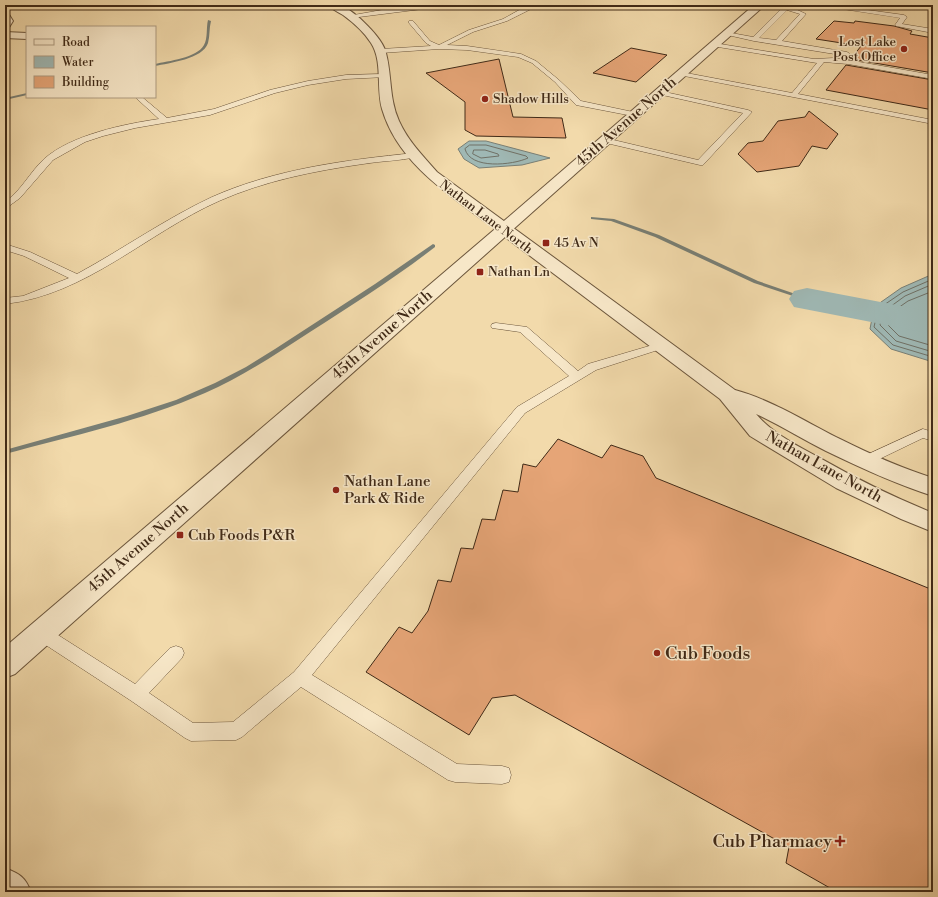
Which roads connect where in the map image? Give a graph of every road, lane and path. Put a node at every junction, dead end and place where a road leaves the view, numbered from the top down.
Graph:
1 (332, 5) edge
2 (379, 5) edge
3 (438, 5) edge
4 (507, 5) edge
5 (536, 5) edge
6 (760, 5) edge
7 (776, 5) edge
8 (820, 5) edge
9 (786, 7) junction
10 (526, 8) junction
11 (386, 11) junction
12 (5, 15) edge
13 (351, 16) junction
14 (904, 17) junction
15 (911, 18) dead end
16 (411, 22) dead end
17 (5, 27) edge
18 (933, 31) edge
19 (726, 34) junction
20 (5, 35) edge
21 (26, 36) edge
22 (754, 39) junction
23 (777, 43) junction
24 (714, 45) junction
25 (439, 47) junction
26 (381, 51) junction
27 (855, 56) dead end
28 (821, 62) junction
29 (681, 74) junction
30 (384, 76) junction
31 (933, 77) edge
32 (660, 93) junction
33 (794, 95) junction
34 (139, 98) edge
35 (634, 115) junction
36 (165, 120) junction
37 (933, 122) edge
38 (605, 140) junction
39 (414, 155) junction
40 (5, 206) edge
41 (503, 230) junction
42 (5, 247) edge
43 (78, 278) junction
44 (5, 301) edge
45 (496, 326) dead end
46 (660, 346) junction
47 (576, 376) junction
48 (727, 394) junction
49 (933, 437) edge
50 (867, 460) junction
51 (933, 487) edge
52 (933, 523) edge
53 (41, 633) junction
54 (176, 653) dead end
55 (5, 665) edge
56 (300, 677) junction
57 (136, 694) junction
58 (502, 775) dead end
59 (5, 885) edge
60 (14, 892) edge

1 - 13 street, Nathan Lane North
2 - 11 lane
3 - 11 lane
4 - 10 lane
5 - 10 lane
6 - 19 street, 45th Avenue North
7 - 9 lane
8 - 14 lane
9 - 22 lane
9 - 23 lane
10 - 25 lane
11 - 13 lane
12 - 17 street
13 - 26 street, Nathan Lane North
14 - 15 lane
14 - 18 lane
16 - 25 lane
19 - 22 lane
19 - 24 street, 45th Avenue North
20 - 21 street
22 - 23 lane
23 - 27 lane
24 - 28 lane
24 - 29 street, 45th Avenue North
25 - 26 lane
25 - 35 lane
26 - 30 street, Nathan Lane North
28 - 31 lane
28 - 33 lane
29 - 32 street, 45th Avenue North
29 - 33 lane
30 - 36 lane
30 - 39 street, Nathan Lane North
32 - 35 street, 45th Avenue North
32 - 38 lane
33 - 37 lane
34 - 36 lane
35 - 38 street, 45th Avenue North
36 - 40 lane
38 - 41 street, 45th Avenue North
39 - 41 street, Nathan Lane North
39 - 43 lane
41 - 46 street, Nathan Lane North
41 - 53 street, 45th Avenue North
42 - 43 lane
43 - 44 lane
45 - 47 lane
46 - 47 lane
46 - 48 street, Nathan Lane North
47 - 56 lane
48 - 50 street, Nathan Lane North
48 - 52 street, Nathan Lane North
49 - 50 lane
50 - 51 street, Nathan Lane North
53 - 55 street, 45th Avenue North
53 - 57 lane
54 - 57 lane
56 - 57 lane
56 - 58 lane
59 - 60 street

